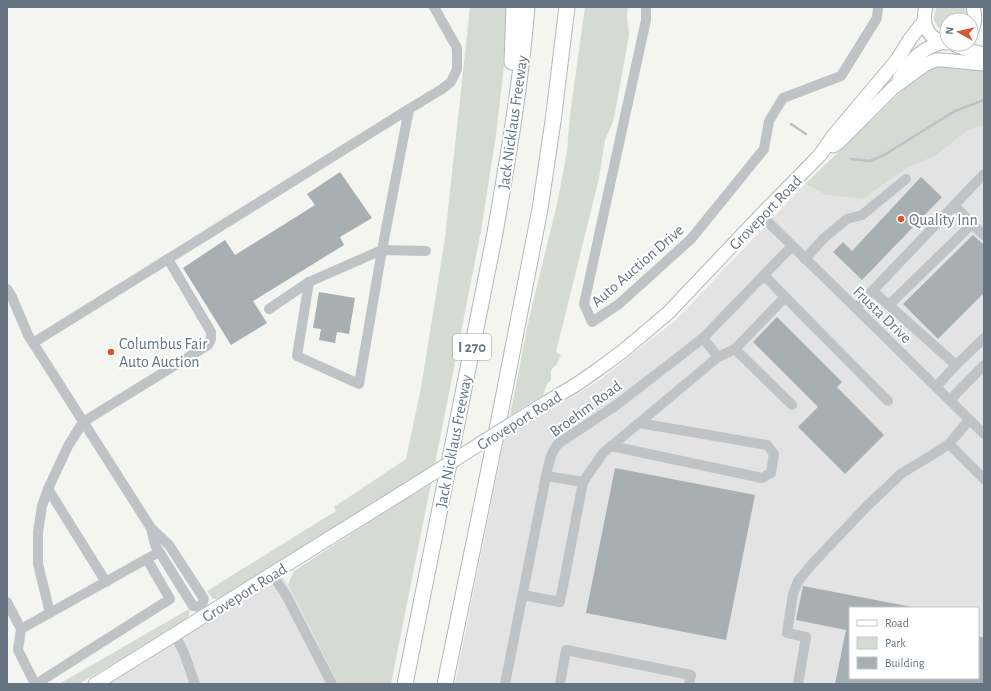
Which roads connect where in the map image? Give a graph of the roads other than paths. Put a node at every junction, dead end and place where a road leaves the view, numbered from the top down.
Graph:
1 (434, 7) edge
2 (514, 7) edge
3 (527, 7) edge
4 (646, 7) edge
5 (878, 7) edge
6 (567, 8) edge
7 (924, 12) edge
8 (939, 40) edge
9 (939, 46) edge
10 (984, 64) edge
11 (893, 88) junction
12 (409, 109) junction
13 (820, 155) junction
14 (507, 168) junction
15 (984, 174) edge
16 (906, 179) dead end
17 (954, 205) junction
18 (761, 215) junction
19 (972, 224) junction
20 (984, 235) edge
21 (792, 246) junction
22 (382, 250) junction
23 (426, 251) dead end
24 (805, 258) junction
25 (168, 259) junction
26 (764, 275) junction
27 (309, 282) junction
28 (7, 289) edge
29 (873, 290) junction
30 (786, 297) junction
31 (889, 305) junction
32 (856, 308) junction
33 (269, 309) dead end
34 (702, 338) junction
35 (984, 338) edge
36 (33, 343) junction
37 (735, 349) junction
38 (718, 357) junction
39 (984, 365) edge
40 (956, 366) junction
41 (936, 387) junction
42 (950, 400) junction
43 (888, 401) dead end
44 (792, 405) dead end
45 (969, 420) junction
46 (84, 422) junction
47 (639, 423) junction
48 (984, 434) edge
49 (949, 444) junction
50 (611, 446) junction
51 (546, 476) junction
52 (984, 479) edge
53 (583, 482) junction
54 (48, 489) junction
55 (151, 528) junction
56 (159, 552) junction
57 (147, 559) junction
58 (181, 564) junction
59 (171, 571) junction
60 (272, 574) junction
61 (106, 582) junction
62 (523, 595) junction
63 (7, 602) edge
64 (203, 612) junction
65 (50, 614) junction
66 (22, 629) junction
67 (175, 635) junction
68 (35, 684) edge
69 (94, 684) edge
70 (195, 684) edge
71 (332, 684) edge
72 (405, 684) edge
73 (446, 684) edge
74 (505, 684) edge
75 (560, 684) edge
76 (689, 684) edge
77 (798, 684) edge

1 - 12 street
2 - 14 highway
3 - 14 highway, Jack Nicklaus Freeway / I 270
4 - 5 street, Auto Auction Drive
6 - 73 highway, I 270
7 - 8 main road
7 - 13 main road, Groveport Road
9 - 11 main road, Groveport Road
10 - 11 main road, Groveport Road
11 - 13 main road, Groveport Road
12 - 22 street
12 - 25 street
13 - 18 main road, Groveport Road
14 - 72 highway, Jack Nicklaus Freeway / I 270
15 - 17 street
16 - 24 street
17 - 19 street
17 - 29 street
18 - 21 street, Frusta Drive
18 - 60 main road, Groveport Road, bridge
19 - 20 street
19 - 31 street
21 - 24 street, Frusta Drive
21 - 26 street, Broehm Road
22 - 23 street
22 - 27 street
22 - 27 street
24 - 32 street, Frusta Drive
25 - 36 street
25 - 46 street
26 - 30 street
26 - 34 street, Broehm Road
27 - 33 street
28 - 36 street
29 - 31 street
29 - 32 street
30 - 37 street
30 - 43 street
31 - 40 street
32 - 41 street, Frusta Drive
34 - 38 street
34 - 51 street, Broehm Road
35 - 40 street
36 - 46 street
37 - 38 street
37 - 44 street
38 - 47 street
39 - 42 street
40 - 41 street
41 - 42 street, Frusta Drive
42 - 45 street, Frusta Drive
45 - 48 street, Frusta Drive
45 - 49 street
46 - 54 street
46 - 55 street
47 - 50 street
47 - 50 street
49 - 52 street
49 - 77 street
50 - 53 street
51 - 53 street
51 - 62 street, Broehm Road
53 - 62 street
54 - 61 street
54 - 65 street
55 - 56 street
55 - 58 street
56 - 57 street
56 - 59 street
57 - 61 street
57 - 68 street
58 - 59 street
58 - 64 street
59 - 64 street
60 - 64 main road, Groveport Road
60 - 71 street
61 - 65 street
62 - 74 street, Broehm Road
63 - 66 street
64 - 67 main road, Groveport Road
65 - 66 street
66 - 68 street
67 - 69 main road, Groveport Road
67 - 70 street
75 - 76 street

